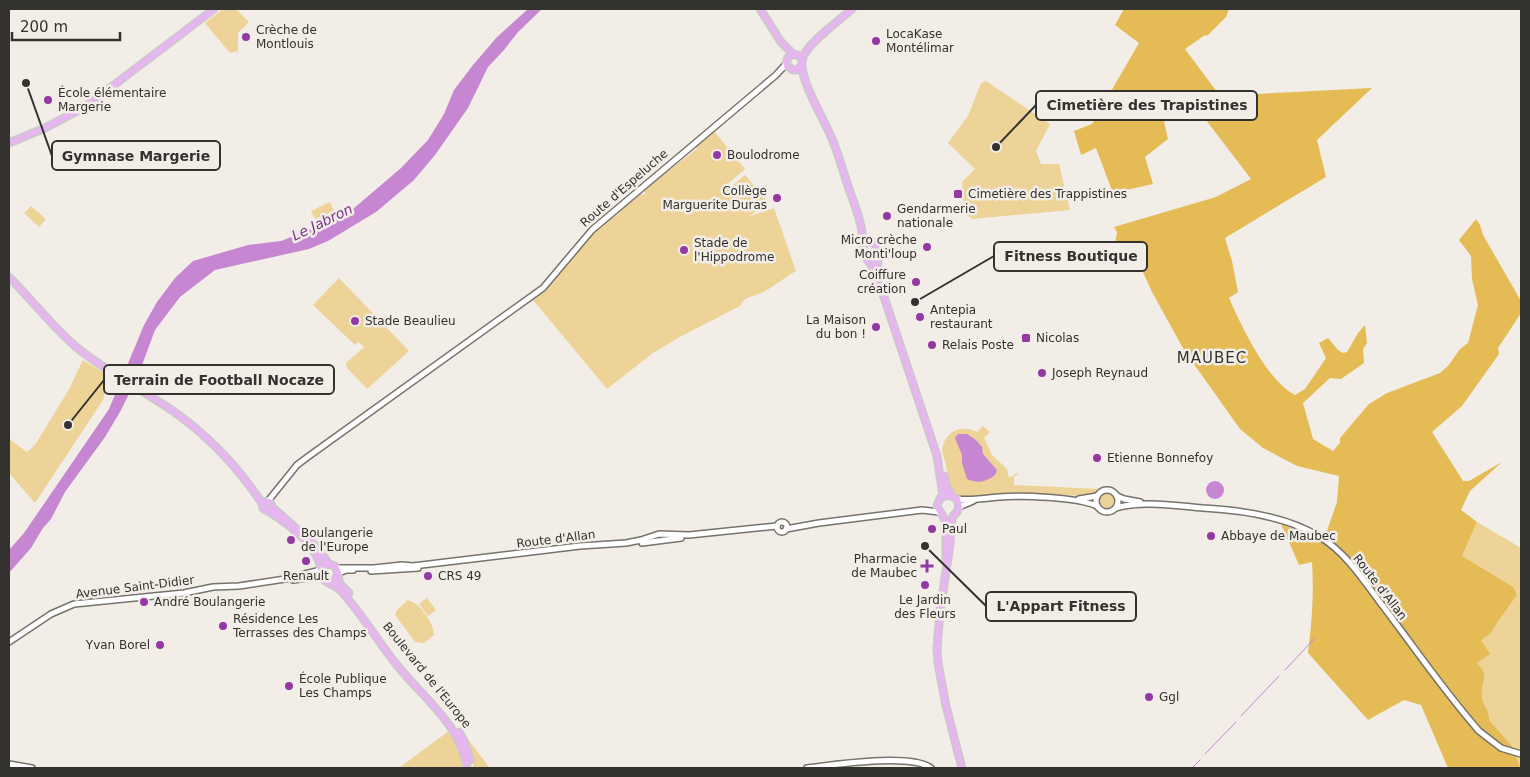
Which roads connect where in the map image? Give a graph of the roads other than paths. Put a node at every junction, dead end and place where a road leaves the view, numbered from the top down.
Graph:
1 (214, 9) edge
2 (218, 9) edge
3 (760, 9) edge
4 (852, 9) edge
5 (208, 15) junction
6 (794, 62) junction
7 (9, 143) edge
8 (858, 217) junction
9 (872, 242) junction
10 (863, 246) junction
11 (877, 255) junction
12 (867, 258) junction
13 (9, 277) edge
14 (881, 288) junction
15 (937, 456) junction
16 (943, 496) junction
17 (1097, 496) junction
18 (1117, 496) junction
19 (954, 497) junction
20 (973, 500) junction
21 (1071, 500) junction
22 (938, 503) junction
23 (1148, 504) junction
24 (268, 505) junction
25 (1097, 506) junction
26 (959, 507) junction
27 (1116, 508) junction
28 (922, 510) junction
29 (941, 514) junction
30 (953, 516) junction
31 (946, 563) junction
32 (328, 564) junction
33 (321, 570) junction
34 (338, 572) junction
35 (322, 578) junction
36 (285, 579) junction
37 (331, 582) junction
38 (9, 642) edge
39 (946, 702) junction
40 (1521, 754) edge
41 (9, 764) edge
42 (32, 768) edge
43 (469, 768) edge
44 (807, 768) edge
45 (931, 768) edge
46 (962, 768) edge
47 (966, 768) edge

1 - 5 main road
2 - 5 main road
3 - 6 main road
4 - 6 main road, Route d'Espeluche
5 - 7 main road
6 - 8 main road
6 - 24 street, Route d'Espeluche
8 - 9 main road
8 - 10 main road
9 - 10 main road
9 - 11 main road
10 - 12 main road
11 - 12 main road
11 - 14 main road
12 - 14 main road
13 - 24 main road
14 - 15 main road
15 - 16 main road
15 - 19 main road
16 - 19 main road
16 - 22 main road
17 - 18 street
17 - 21 street
17 - 25 street
18 - 23 street, Route d'Allan
18 - 27 street
19 - 20 street
19 - 26 main road
20 - 21 street
20 - 26 street
21 - 25 street
22 - 28 street
22 - 29 main road
23 - 27 street, Route d'Allan
23 - 40 street, Route d'Allan
24 - 32 main road
24 - 33 main road
25 - 27 street
26 - 30 main road
28 - 29 street
28 - 34 street, Route d'Allan
29 - 30 main road
29 - 31 main road
30 - 31 main road
31 - 39 main road
32 - 33 main road
32 - 34 main road
33 - 35 main road
33 - 36 street
34 - 37 main road
34 - 43 main road, Boulevard de l'Europe
35 - 36 street
35 - 37 main road
36 - 38 street, Avenue Saint-Didier
37 - 43 main road, Boulevard de l'Europe
39 - 46 main road
39 - 47 main road
41 - 42 street
44 - 45 street

